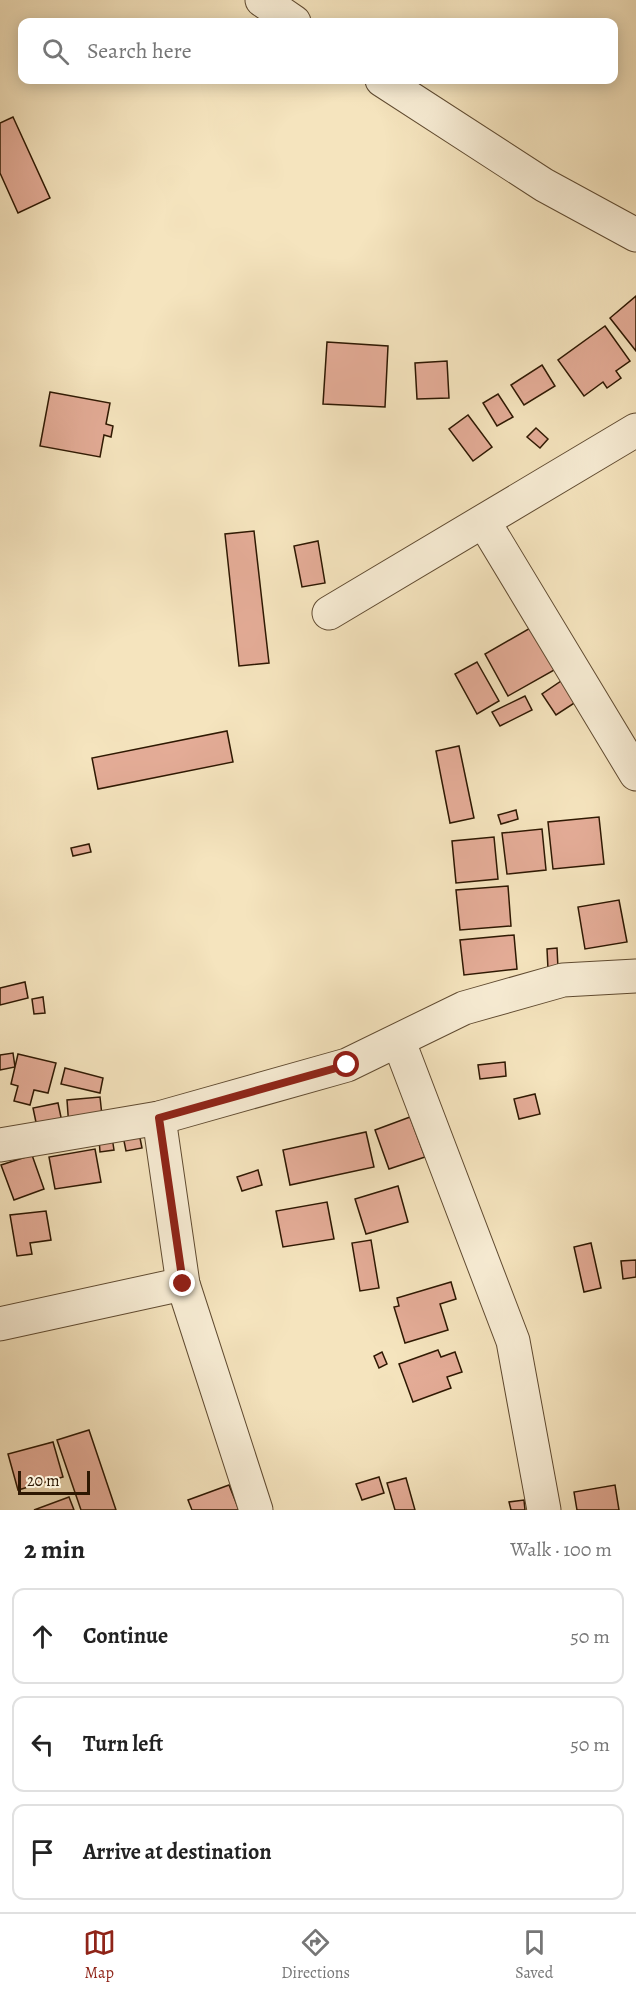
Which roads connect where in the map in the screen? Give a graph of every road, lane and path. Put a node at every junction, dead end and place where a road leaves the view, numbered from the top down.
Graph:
1 (262, 0) edge
2 (288, 18) edge
3 (388, 84) edge
4 (636, 235) edge
5 (636, 430) edge
6 (484, 522) junction
7 (329, 613) dead end
8 (636, 774) edge
9 (636, 976) edge
10 (399, 1042) junction
11 (159, 1118) junction
12 (0, 1145) edge
13 (183, 1284) junction
14 (0, 1324) edge
15 (256, 1510) edge
16 (544, 1510) edge

1 - 2 street
3 - 4 street
5 - 6 street
6 - 7 street
6 - 8 street
9 - 10 street
10 - 11 street
10 - 16 street
11 - 12 street
11 - 13 street
13 - 14 street
13 - 15 street

